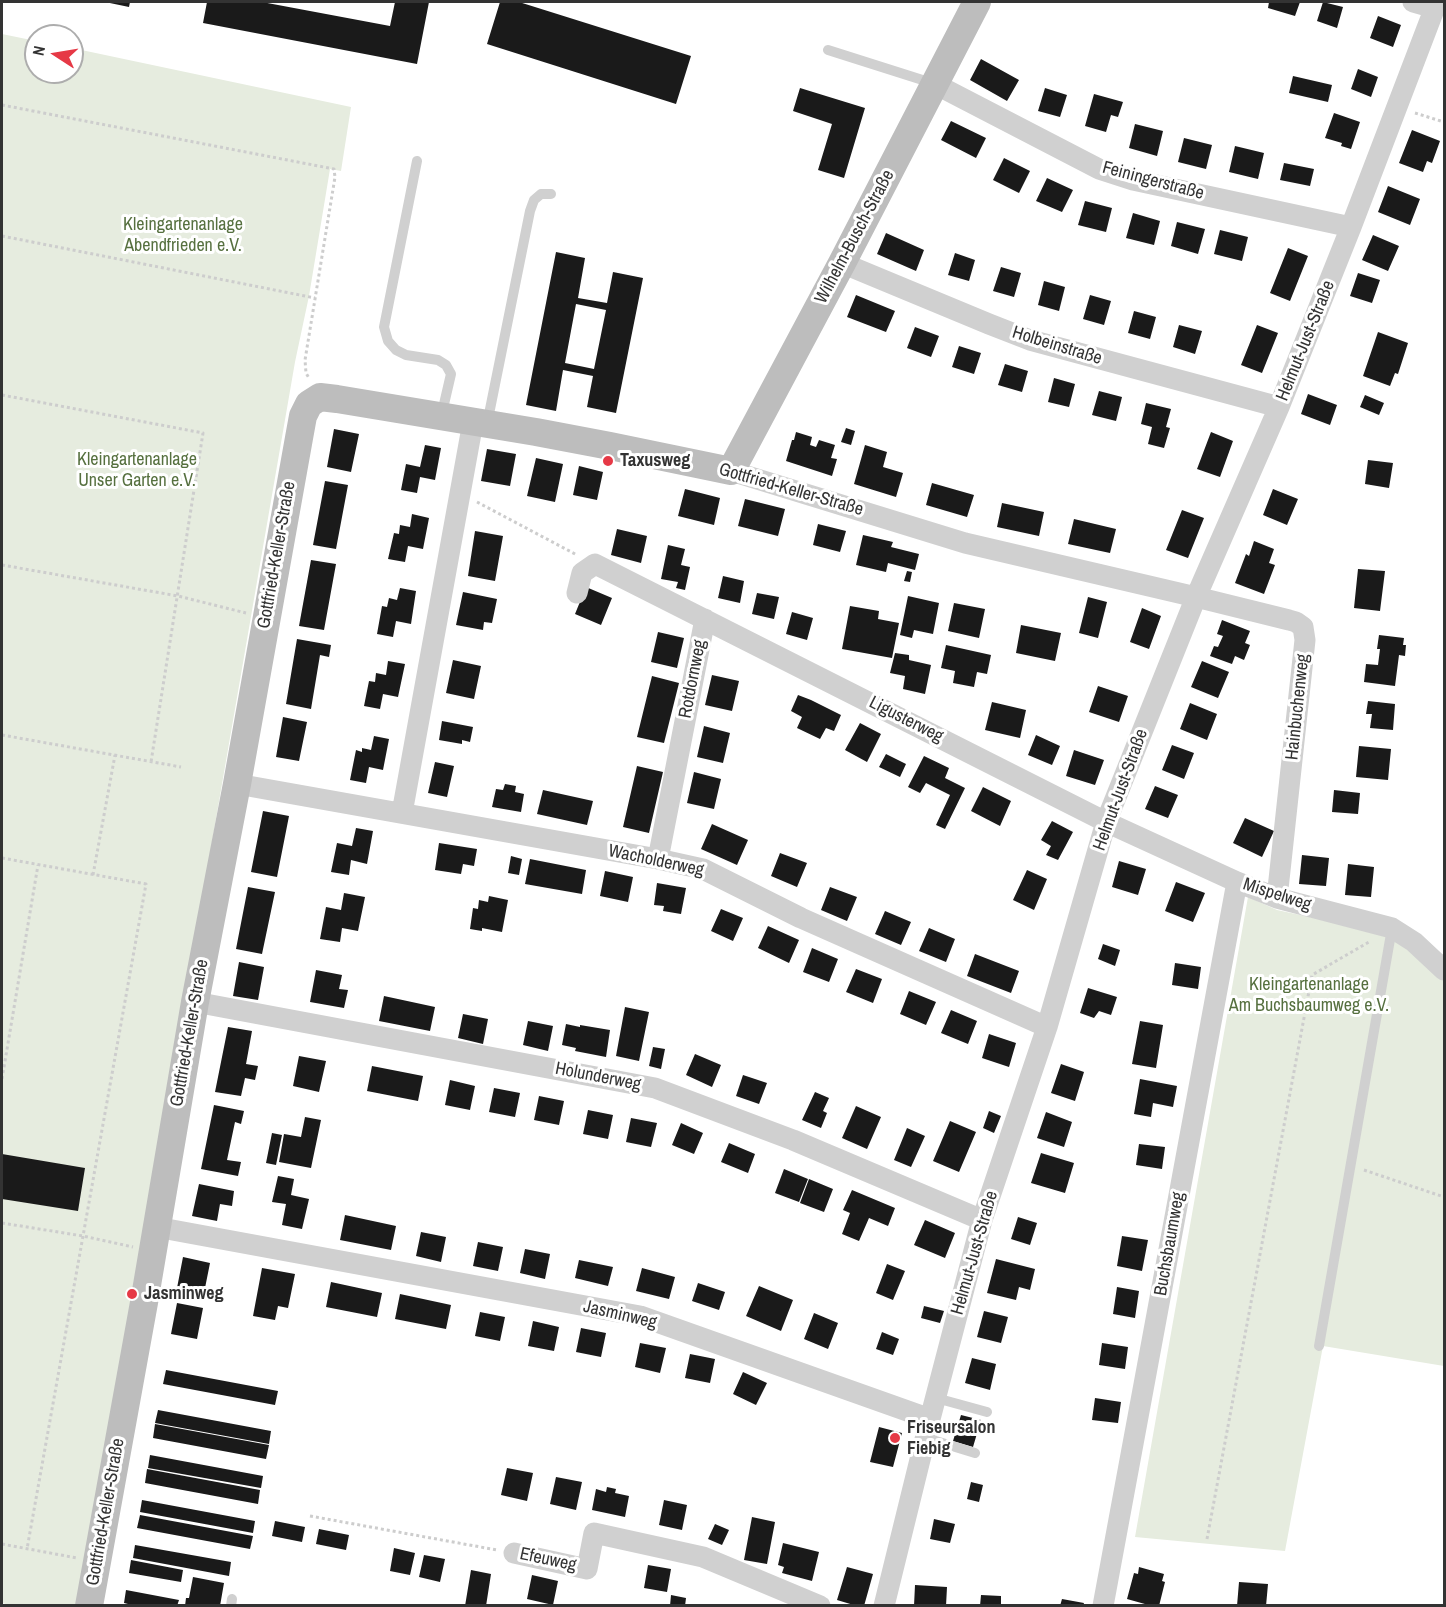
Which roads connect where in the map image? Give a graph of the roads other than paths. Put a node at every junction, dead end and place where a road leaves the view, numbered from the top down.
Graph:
1 (976, 2) edge
2 (1413, 2) edge
3 (1436, 5) edge
4 (828, 50) dead end
5 (935, 84) junction
6 (417, 160) dead end
7 (551, 194) dead end
8 (1351, 227) junction
9 (842, 263) junction
10 (1279, 407) junction
11 (441, 417) junction
12 (480, 423) junction
13 (731, 471) junction
14 (577, 593) dead end
15 (1196, 597) junction
16 (705, 619) junction
17 (237, 784) junction
18 (402, 813) junction
19 (1106, 822) junction
20 (658, 859) junction
21 (1236, 882) junction
22 (1277, 898) junction
23 (1392, 928) junction
24 (1444, 970) edge
25 (195, 1002) junction
26 (1047, 1027) junction
27 (982, 1220) junction
28 (154, 1239) junction
29 (1319, 1346) dead end
30 (987, 1412) dead end
31 (931, 1418) junction
32 (975, 1453) dead end
33 (514, 1553) road end
34 (89, 1605) edge
35 (820, 1605) edge
36 (884, 1605) edge
37 (1103, 1605) edge

1 - 5 street, Wilhelm-Busch-Straße
2 - 3 street
3 - 8 street, Helmut-Just-Straße
4 - 5 lane
5 - 8 street, Feiningerstraße
5 - 9 street, Wilhelm-Busch-Straße
6 - 11 lane
7 - 12 lane
8 - 10 street, Helmut-Just-Straße
9 - 10 street, Holbeinstraße
9 - 13 street, Wilhelm-Busch-Straße
10 - 15 street, Helmut-Just-Straße
11 - 12 street, Gottfried-Keller-Straße
11 - 17 street, Gottfried-Keller-Straße
12 - 13 street, Gottfried-Keller-Straße
12 - 18 street
13 - 15 street, Gottfried-Keller-Straße
14 - 16 street, Rotdornweg
15 - 19 street, Helmut-Just-Straße
15 - 22 street, Hainbuchenweg
16 - 19 street, Ligusterweg
16 - 20 street, Rotdornweg
17 - 18 street, Wacholderweg
17 - 25 street, Gottfried-Keller-Straße
18 - 20 street, Wacholderweg
19 - 21 street, Mispelweg
19 - 26 street, Helmut-Just-Straße
20 - 26 street, Wacholderweg
21 - 22 street, Mispelweg
21 - 37 street, Buchsbaumweg
22 - 23 street, Mispelweg
23 - 24 street, Mispelweg
23 - 29 lane
25 - 27 street, Holunderweg
25 - 28 street, Gottfried-Keller-Straße
26 - 27 street, Helmut-Just-Straße
27 - 31 street, Helmut-Just-Straße
28 - 31 street, Jasminweg
28 - 34 street, Gottfried-Keller-Straße
30 - 31 lane
31 - 32 lane
31 - 36 street, Helmut-Just-Straße
33 - 35 street, Efeuweg

